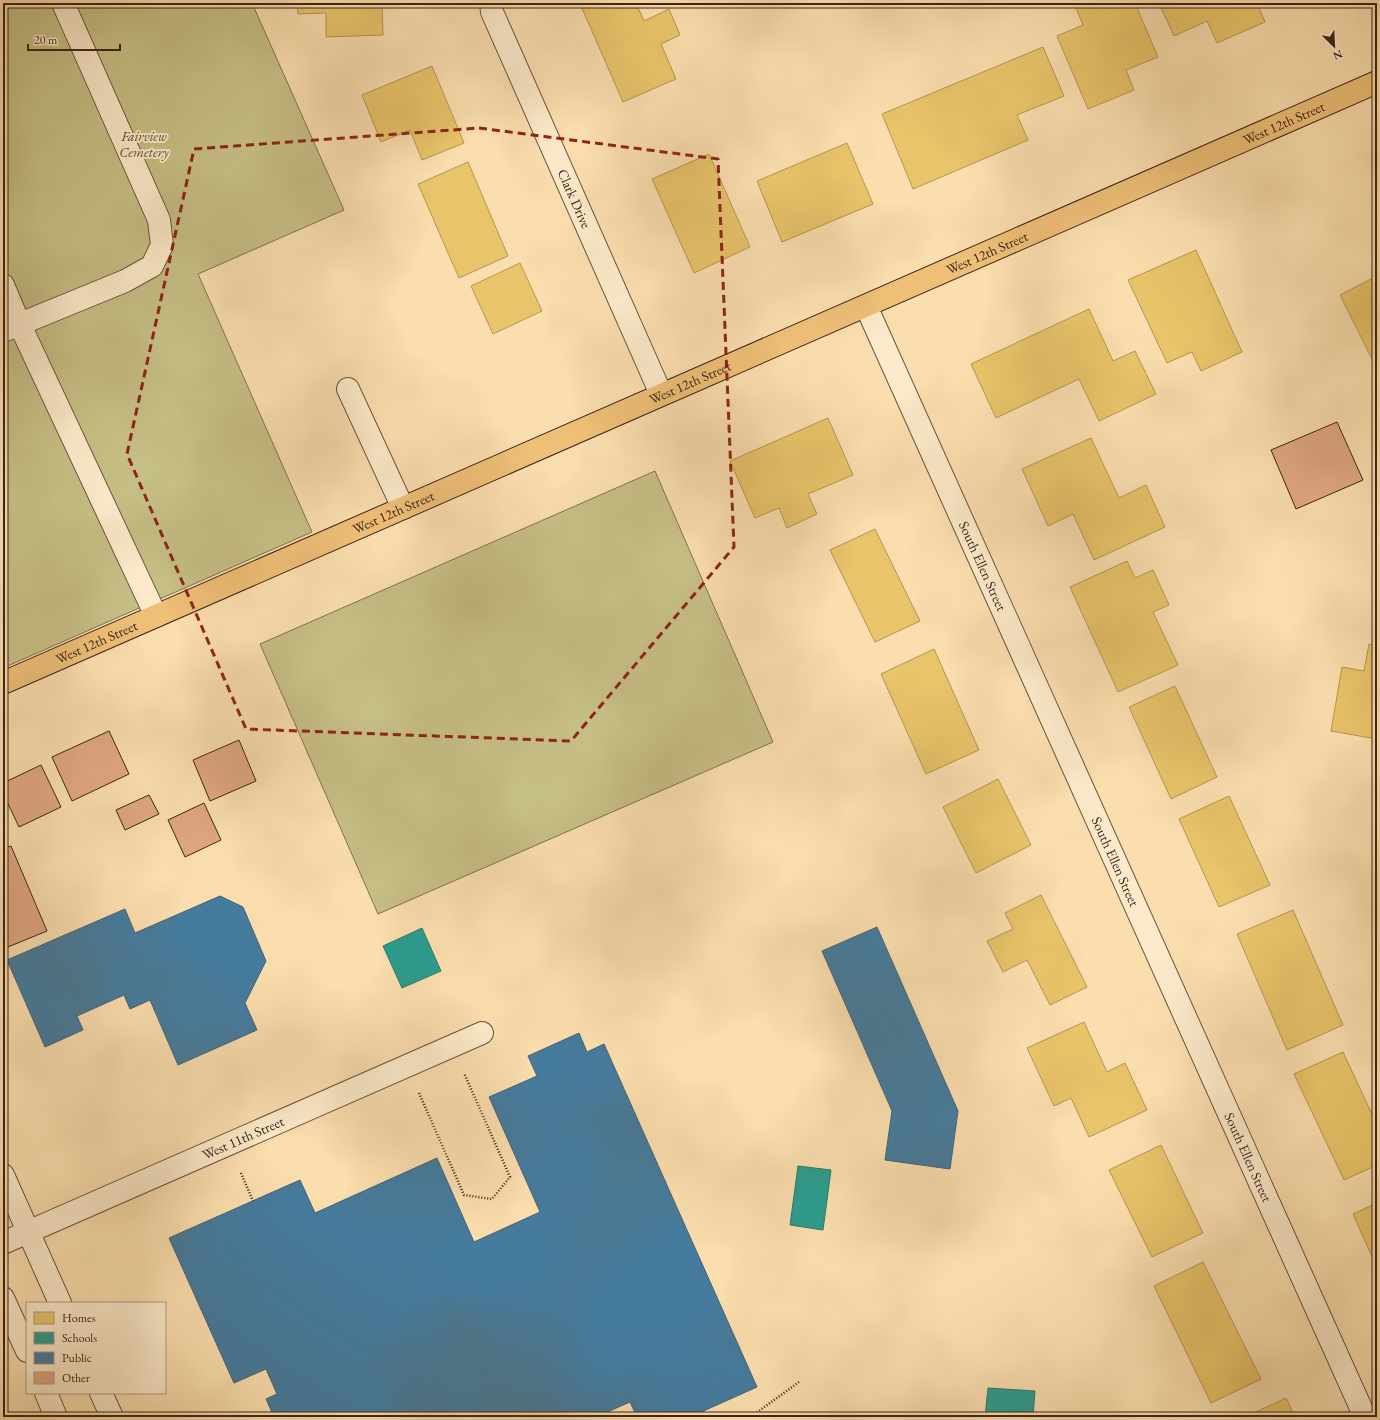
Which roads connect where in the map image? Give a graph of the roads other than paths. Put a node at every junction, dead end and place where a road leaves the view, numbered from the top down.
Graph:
1 (63, 3) edge
2 (491, 3) edge
3 (1377, 82) edge
4 (3, 285) edge
5 (866, 306) junction
6 (11, 327) edge
7 (348, 389) dead end
8 (661, 394) junction
9 (403, 508) junction
10 (156, 616) junction
11 (3, 683) edge
12 (482, 1033) dead end
13 (3, 1175) edge
14 (28, 1231) junction
15 (3, 1243) edge
16 (3, 1298) edge
17 (60, 1302) edge
18 (26, 1349) edge
19 (46, 1394) edge
20 (101, 1394) edge
21 (56, 1417) edge
22 (112, 1417) edge
23 (1365, 1417) edge

1 - 6 street
2 - 8 street, Clark Drive
3 - 5 main road, West 12th Street
4 - 6 street
5 - 8 main road, West 12th Street
5 - 23 street, South Ellen Street
6 - 10 street
7 - 9 street
8 - 9 main road, West 12th Street
9 - 10 main road, West 12th Street
10 - 11 main road, West 12th Street
12 - 14 street, West 11th Street
13 - 14 street
14 - 15 street, West 11th Street
14 - 17 street
16 - 18 street
19 - 21 street
20 - 22 street

